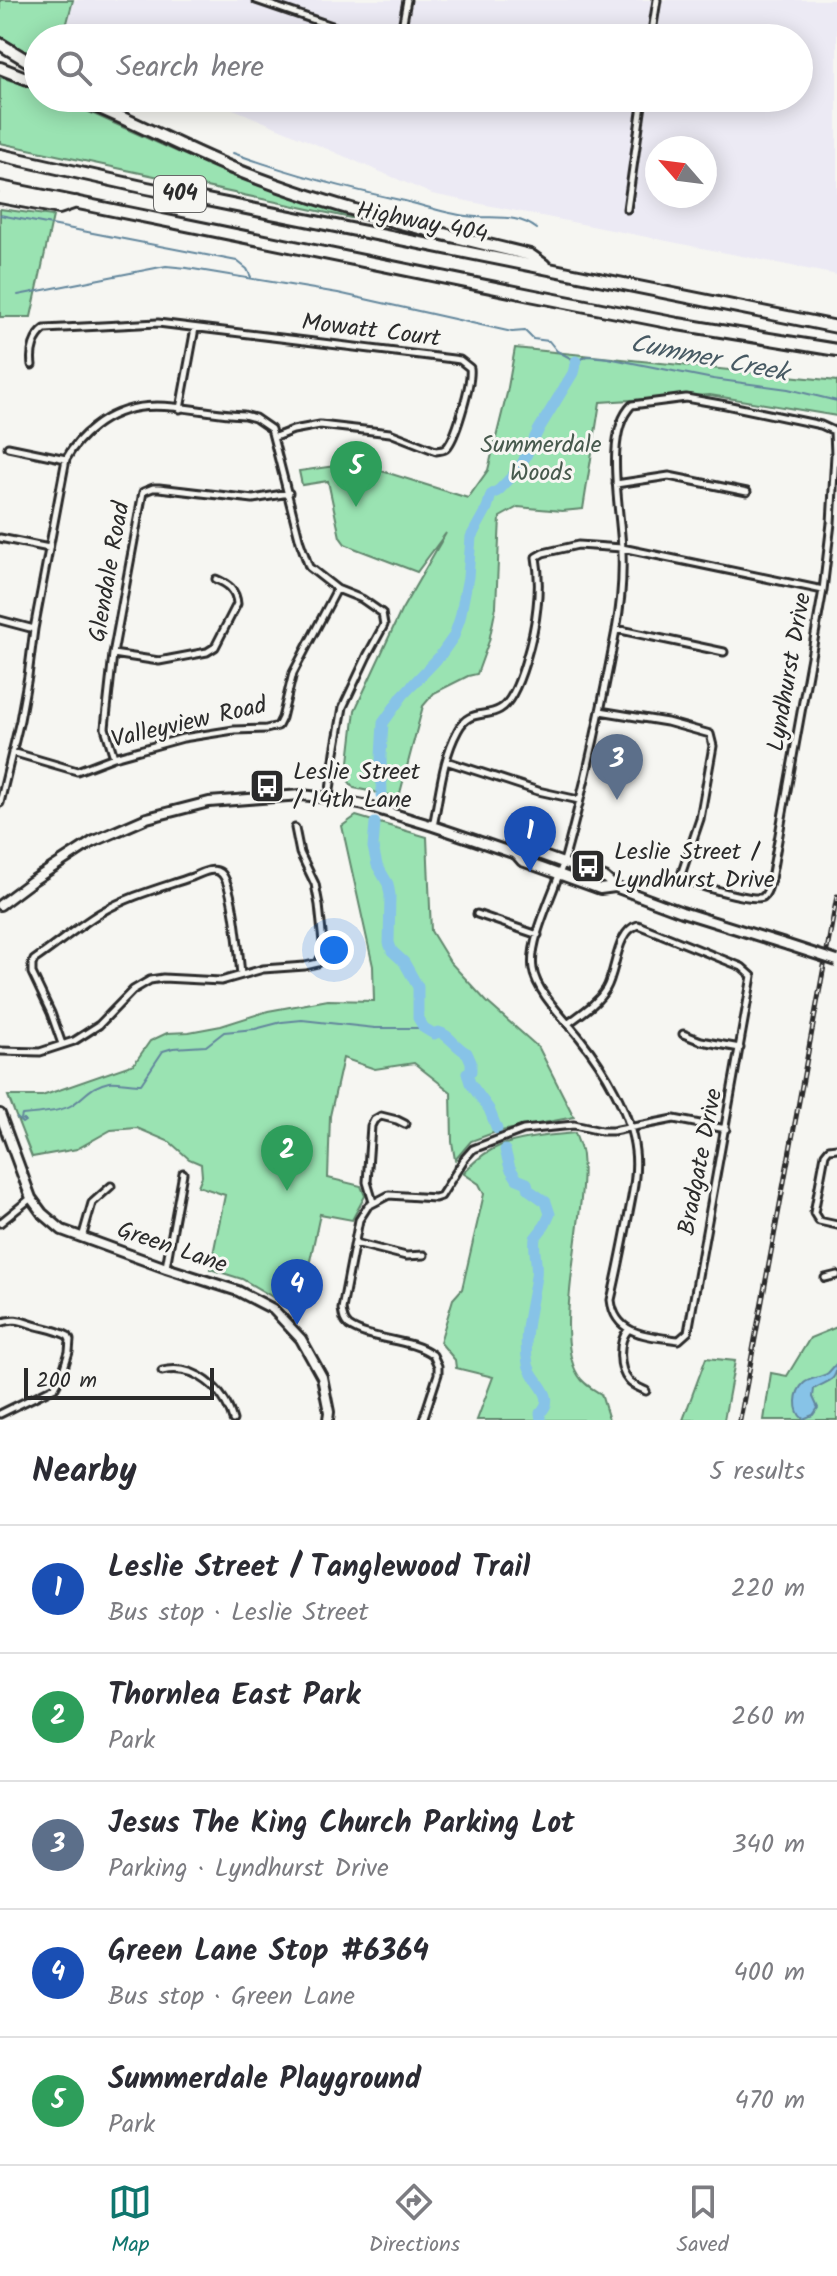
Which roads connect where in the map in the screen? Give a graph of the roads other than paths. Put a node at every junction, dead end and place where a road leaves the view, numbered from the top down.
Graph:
1 (256, 0) edge
2 (407, 0) edge
3 (657, 0) edge
4 (326, 24) edge
5 (403, 24) edge
6 (653, 24) edge
7 (0, 44) edge
8 (24, 59) edge
9 (0, 68) edge
10 (24, 77) edge
11 (111, 112) edge
12 (641, 112) edge
13 (0, 155) edge
14 (0, 187) edge
15 (0, 197) edge
16 (77, 202) junction
17 (627, 209) dead end
18 (549, 268) junction
19 (837, 327) edge
20 (195, 328) junction
21 (837, 350) edge
22 (32, 365) dead end
23 (180, 409) junction
24 (275, 437) junction
25 (8, 447) dead end
26 (66, 459) junction
27 (616, 484) junction
28 (747, 492) dead end
29 (289, 493) junction
30 (0, 538) edge
31 (49, 548) junction
32 (622, 548) junction
33 (216, 579) dead end
34 (337, 589) junction
35 (823, 590) junction
36 (0, 620) edge
37 (34, 629) junction
38 (616, 629) junction
39 (724, 652) dead end
40 (113, 654) junction
41 (600, 711) junction
42 (12, 752) junction
43 (114, 757) junction
44 (445, 761) junction
45 (329, 798) junction
46 (579, 800) junction
47 (0, 803) edge
48 (433, 826) junction
49 (295, 828) dead end
50 (516, 854) junction
51 (563, 864) junction
52 (559, 875) junction
53 (615, 887) junction
54 (0, 905) edge
55 (477, 914) dead end
56 (538, 935) junction
57 (837, 961) edge
58 (241, 975) junction
59 (569, 1023) junction
60 (683, 1034) dead end
61 (62, 1044) junction
62 (740, 1048) junction
63 (0, 1051) edge
64 (0, 1114) edge
65 (405, 1124) dead end
66 (629, 1129) junction
67 (726, 1129) junction
68 (837, 1148) edge
69 (183, 1173) dead end
70 (111, 1186) dead end
71 (31, 1198) junction
72 (373, 1202) junction
73 (0, 1223) edge
74 (837, 1225) edge
75 (82, 1238) junction
76 (355, 1243) junction
77 (424, 1255) dead end
78 (166, 1268) junction
79 (837, 1275) edge
80 (825, 1278) dead end
81 (0, 1323) edge
82 (628, 1330) junction
83 (162, 1371) dead end
84 (646, 1391) dead end
85 (0, 1414) edge
86 (233, 1420) edge
87 (328, 1420) edge
88 (423, 1420) edge

1 - 4 street
2 - 5 street
3 - 6 street
7 - 8 highway
9 - 10 highway
11 - 18 highway
12 - 17 street
13 - 18 highway, Highway 404 / 404
14 - 16 highway, Highway 404 / 404
15 - 16 highway
16 - 21 highway, Highway 404 / 404
18 - 19 highway, Highway 404 / 404
20 - 22 street, Mowatt Court
20 - 23 street
20 - 24 street, Mowatt Court
23 - 24 street
23 - 26 street
24 - 29 street
25 - 26 street
26 - 31 street
27 - 28 street
27 - 32 street, Lyndhurst Drive
27 - 35 street, Lyndhurst Drive
29 - 34 street
29 - 40 street, Glendale Road
30 - 31 street
31 - 37 street
32 - 35 street
32 - 38 street, Lyndhurst Drive
32 - 44 street
33 - 40 street
34 - 43 street, Valleyview Road
34 - 45 street
35 - 41 street, Lyndhurst Drive
36 - 37 street
37 - 42 street
38 - 39 street
38 - 41 street, Lyndhurst Drive
40 - 43 street, Glendale Road
41 - 46 street, Lyndhurst Drive
42 - 43 street, Valleyview Road
42 - 47 street
44 - 46 street
44 - 48 street
45 - 48 main road
45 - 54 main road
46 - 51 street, Lyndhurst Drive
48 - 50 main road
49 - 58 street
50 - 51 main road
50 - 52 main road
51 - 52 street, Lyndhurst Drive
51 - 53 main road
52 - 53 main road
52 - 56 street, Lyndhurst Drive
53 - 57 main road, bridge
55 - 56 street
56 - 59 street, Lyndhurst Drive
58 - 61 street
58 - 61 street
59 - 62 street, Bradgate Drive
59 - 66 street, Lyndhurst Drive
60 - 62 street
61 - 63 street
62 - 67 street, Bradgate Drive
64 - 71 main road, Green Lane
65 - 72 street
66 - 67 street
66 - 72 street
66 - 82 street
67 - 82 street, Bradgate Drive
68 - 74 street
69 - 78 street
70 - 75 street
71 - 73 street
71 - 75 main road, Green Lane
72 - 76 street
75 - 78 main road, Green Lane
76 - 77 street
76 - 88 street
78 - 87 main road, Green Lane
79 - 80 street
81 - 85 street
82 - 84 street
83 - 86 street

